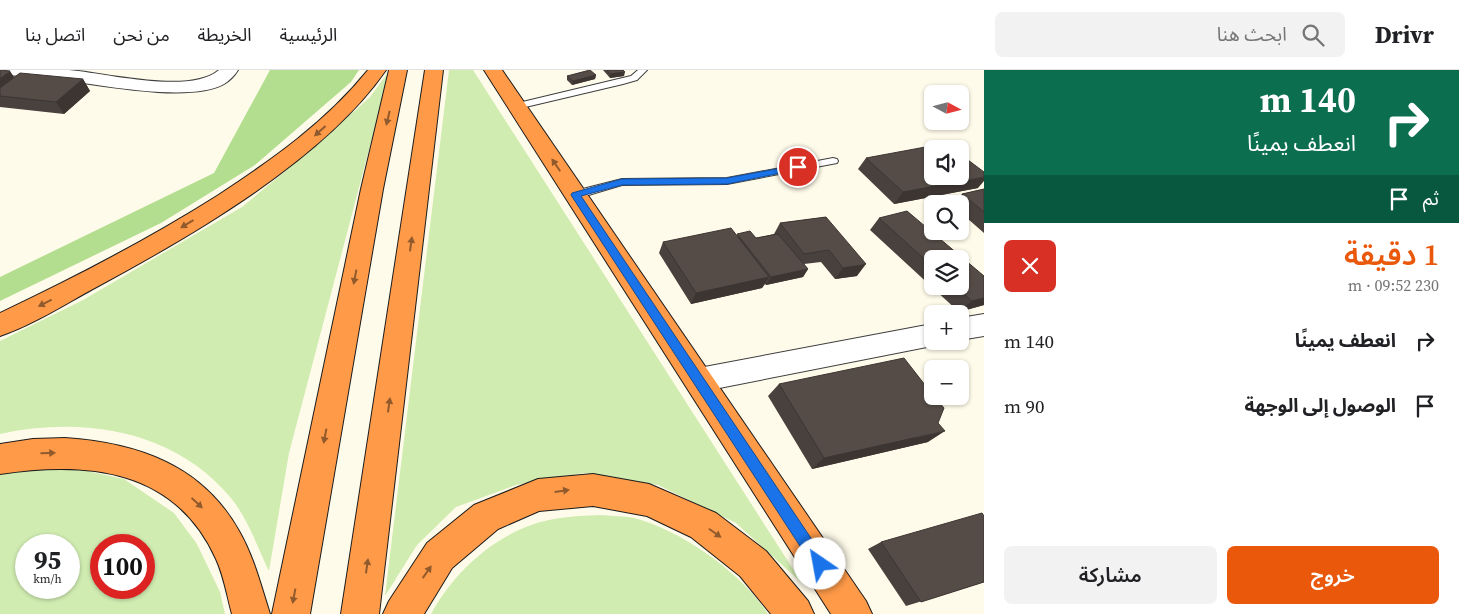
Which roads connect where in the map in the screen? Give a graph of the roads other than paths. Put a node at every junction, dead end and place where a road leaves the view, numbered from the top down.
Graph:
1 (3, 70) edge
2 (228, 70) edge
3 (377, 70) edge
4 (398, 70) edge
5 (434, 70) edge
6 (493, 70) edge
7 (643, 70) edge
8 (517, 106) junction
9 (833, 160) dead end
10 (576, 195) junction
11 (0, 325) edge
12 (984, 325) edge
13 (969, 328) edge
14 (924, 337) edge
15 (699, 380) junction
16 (0, 459) edge
17 (251, 614) edge
18 (291, 614) edge
19 (360, 614) edge
20 (402, 614) edge
21 (795, 614) edge
22 (853, 614) edge

1 - 2 street
3 -> 11 highway
4 -> 18 highway
19 -> 5 highway
6 - 8 highway
7 - 8 lane
10 -> 8 highway
9 - 10 lane
10 - 15 highway
12 - 13 street
14 - 15 street
15 - 22 highway
16 -> 17 highway
20 -> 21 highway

